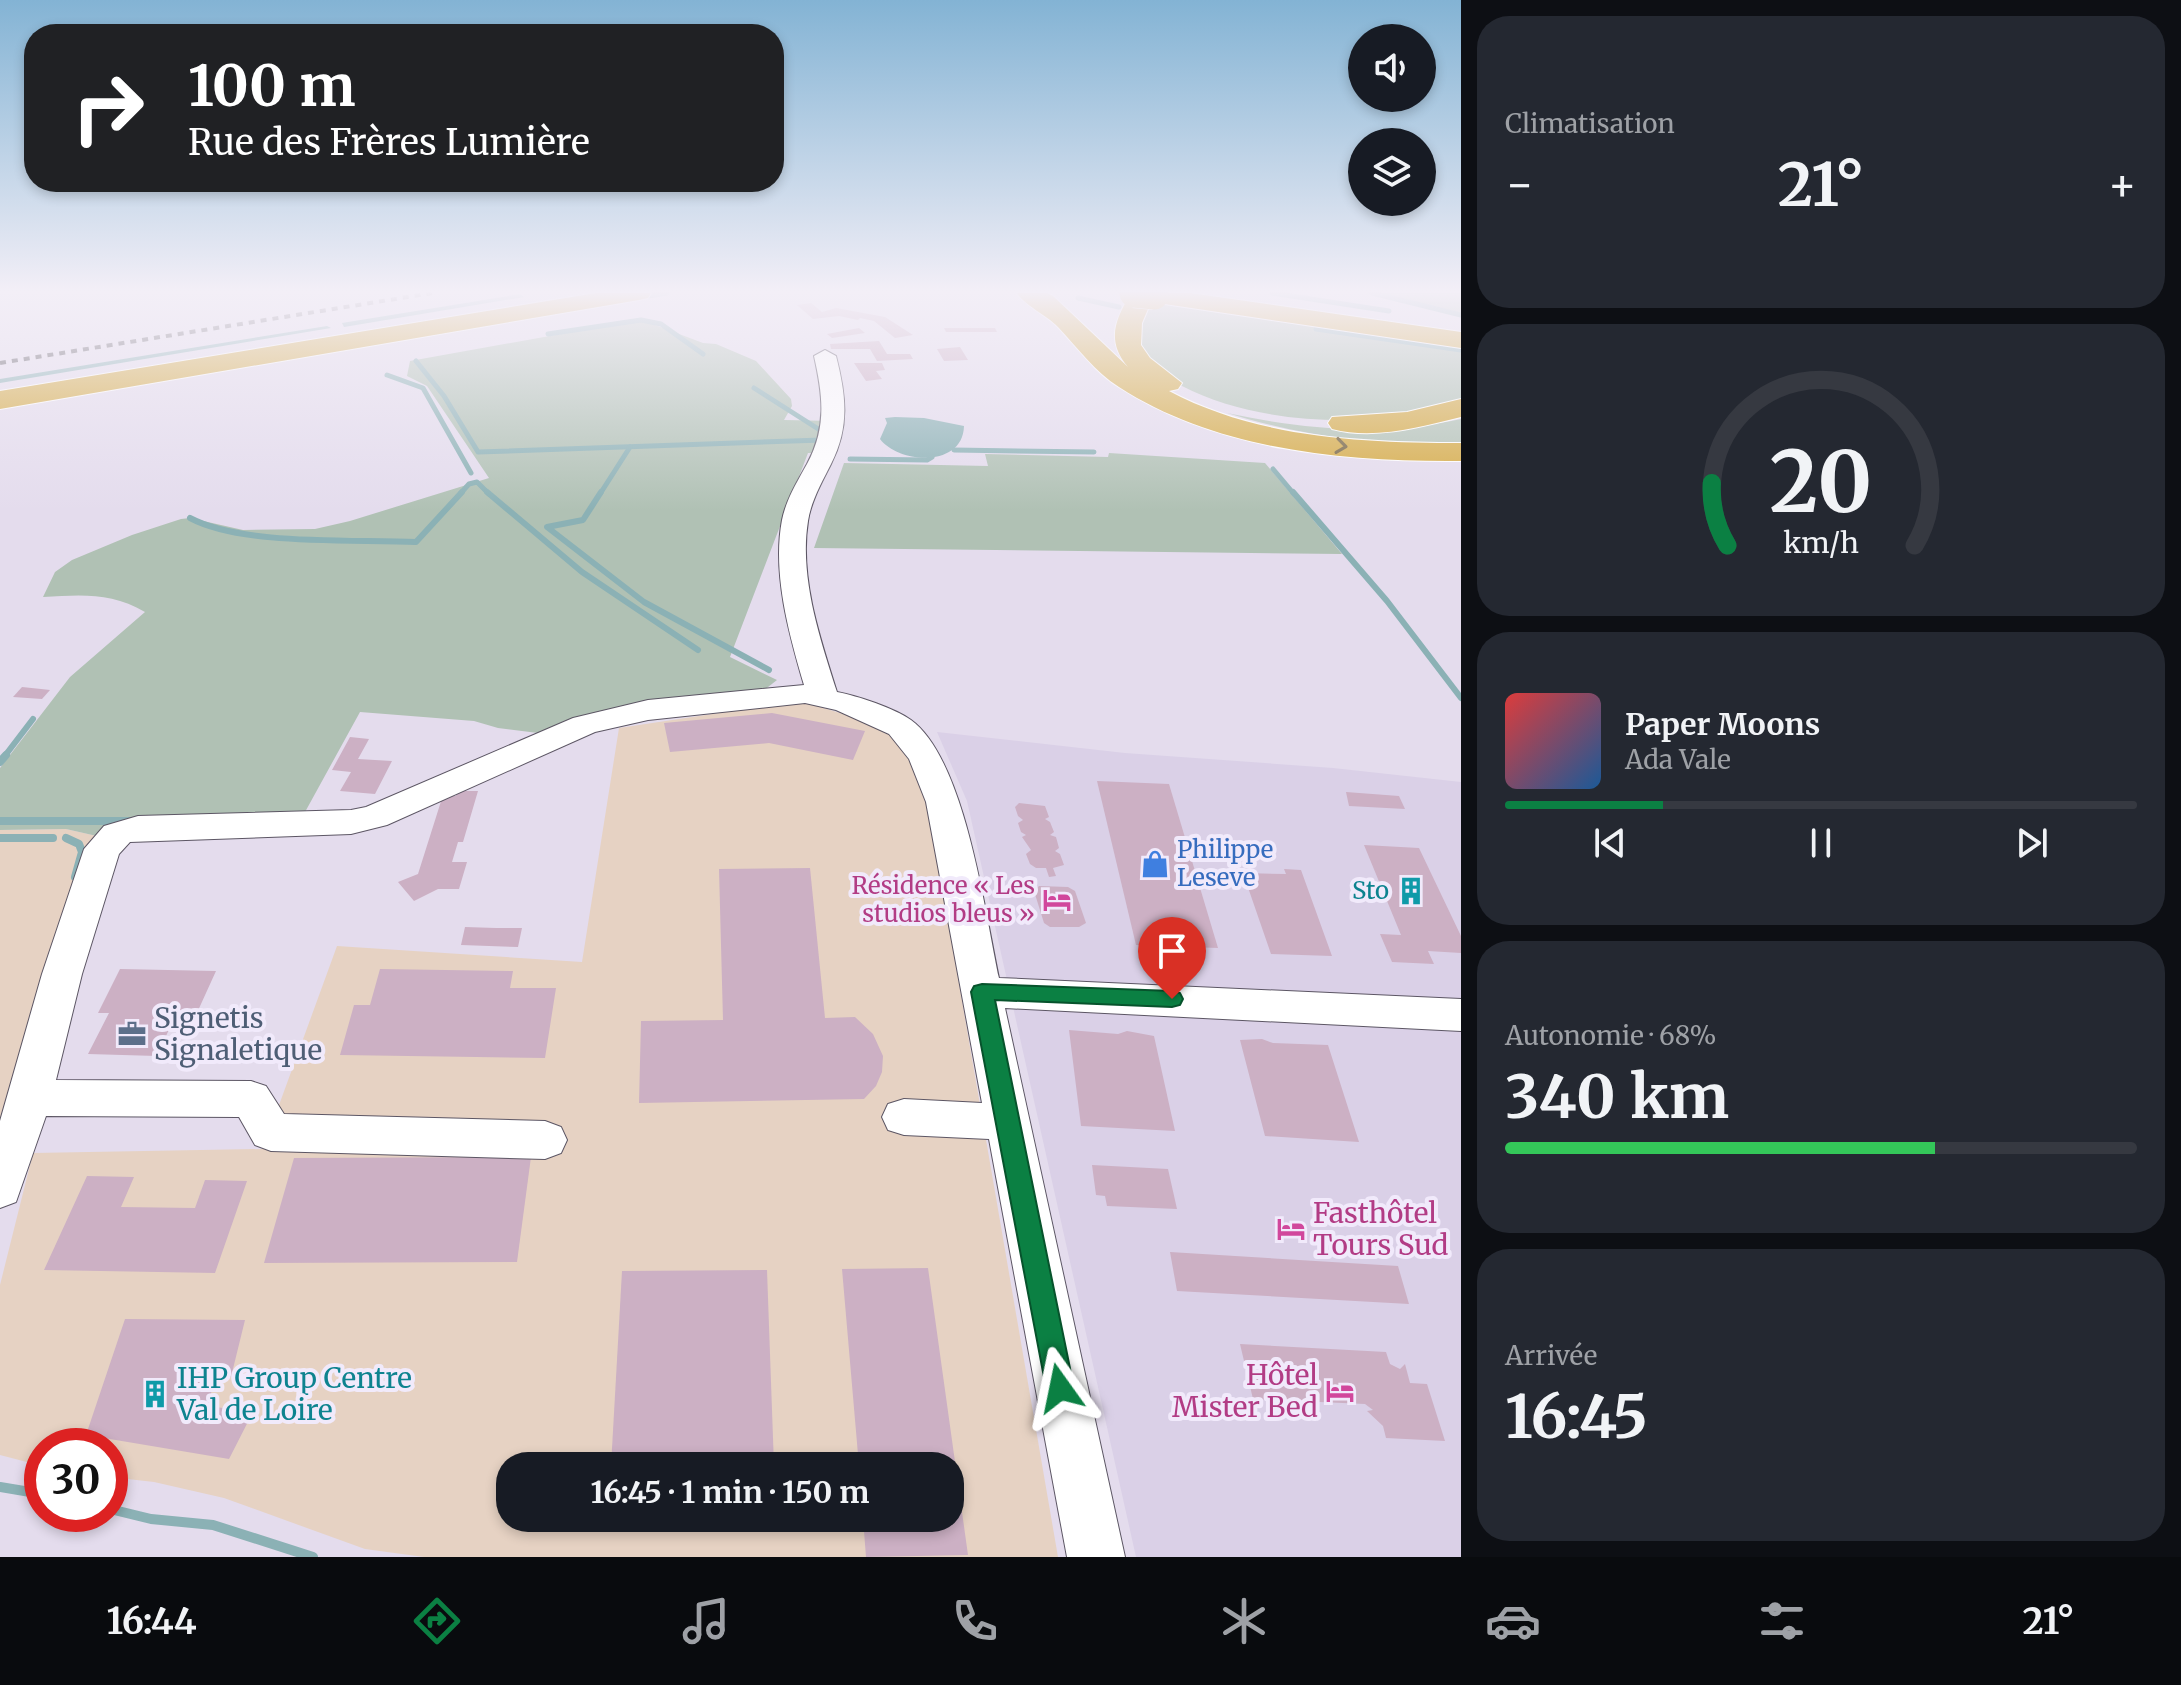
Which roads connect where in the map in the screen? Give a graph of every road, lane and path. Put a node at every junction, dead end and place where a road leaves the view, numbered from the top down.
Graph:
1 (159, 366) edge
2 (205, 366) edge
3 (826, 366) edge
4 (1109, 366) edge
5 (1145, 366) edge
6 (0, 392) edge
7 (0, 400) edge
8 (1461, 408) edge
9 (1461, 452) edge
10 (823, 697) junction
11 (982, 992) junction
12 (1461, 1015) edge
13 (30, 1098) junction
14 (904, 1117) dead end
15 (1007, 1122) junction
16 (545, 1140) dead end
17 (0, 1188) edge
18 (1096, 1557) edge

1 - 6 highway
2 - 7 highway
3 - 10 street
4 -> 9 highway
5 - 8 highway
10 - 11 street
10 - 13 street
11 - 12 street
11 - 15 street
13 - 16 street
13 - 17 street
14 - 15 street
15 - 18 street

